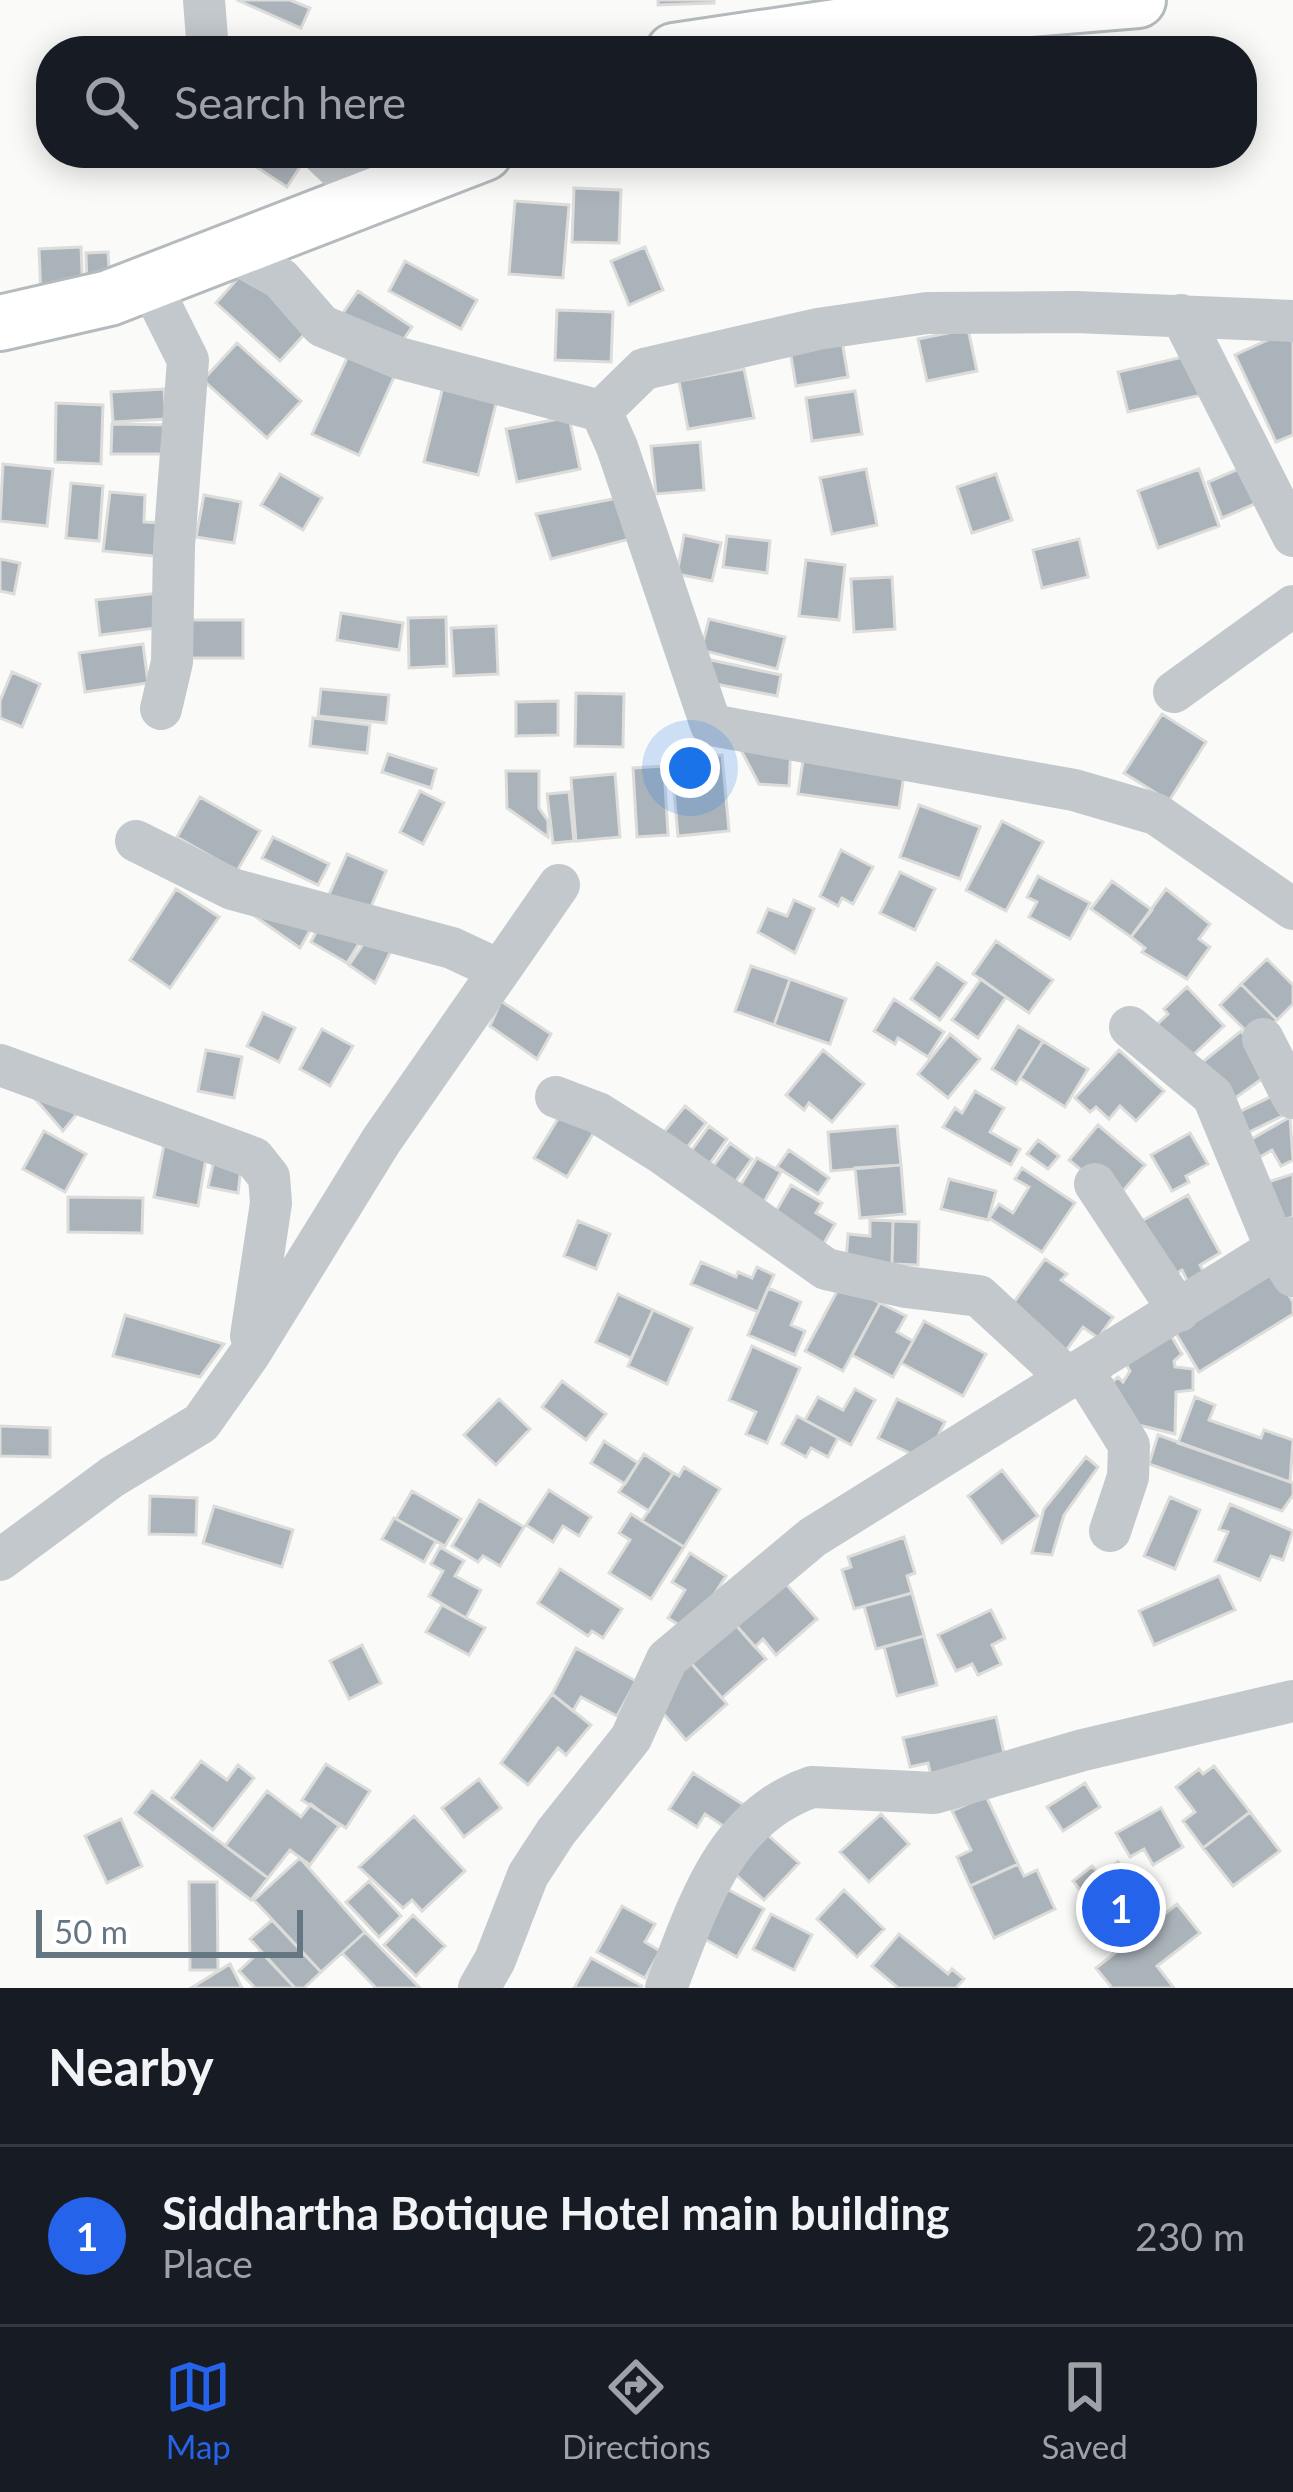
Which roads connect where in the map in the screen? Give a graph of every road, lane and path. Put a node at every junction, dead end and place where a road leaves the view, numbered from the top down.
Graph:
1 (203, 0) edge
2 (1138, 0) edge
3 (862, 12) edge
4 (207, 36) edge
5 (746, 36) edge
6 (338, 168) edge
7 (444, 168) edge
8 (368, 197) junction
9 (228, 249) junction
10 (149, 282) junction
11 (1181, 314) junction
12 (1293, 321) edge
13 (0, 323) edge
14 (601, 411) junction
15 (1293, 536) edge
16 (1293, 606) edge
17 (1174, 692) dead end
18 (160, 709) dead end
19 (136, 842) dead end
20 (559, 885) dead end
21 (1293, 910) edge
22 (499, 970) junction
23 (1130, 1027) dead end
24 (1263, 1040) dead end
25 (0, 1065) edge
26 (556, 1096) dead end
27 (1293, 1098) edge
28 (1095, 1184) dead end
29 (1288, 1254) edge
30 (1179, 1310) junction
31 (249, 1355) junction
32 (1076, 1375) junction
33 (1110, 1531) dead end
34 (0, 1560) edge
35 (1293, 1701) edge
36 (479, 1988) edge
37 (666, 1988) edge

1 - 4 street
2 - 3 main road
3 - 5 main road
6 - 8 street
7 - 8 main road
8 - 9 main road
9 - 10 main road
9 - 14 street
10 - 13 main road
10 - 18 street
11 - 12 street
11 - 14 street
11 - 15 street
14 - 21 street
16 - 17 street
19 - 22 street
20 - 22 street
22 - 31 street
23 - 29 street
24 - 27 street
25 - 31 street
26 - 32 street
28 - 30 street
29 - 30 street
30 - 32 street
31 - 34 street
32 - 33 street
32 - 36 street
35 - 37 street

